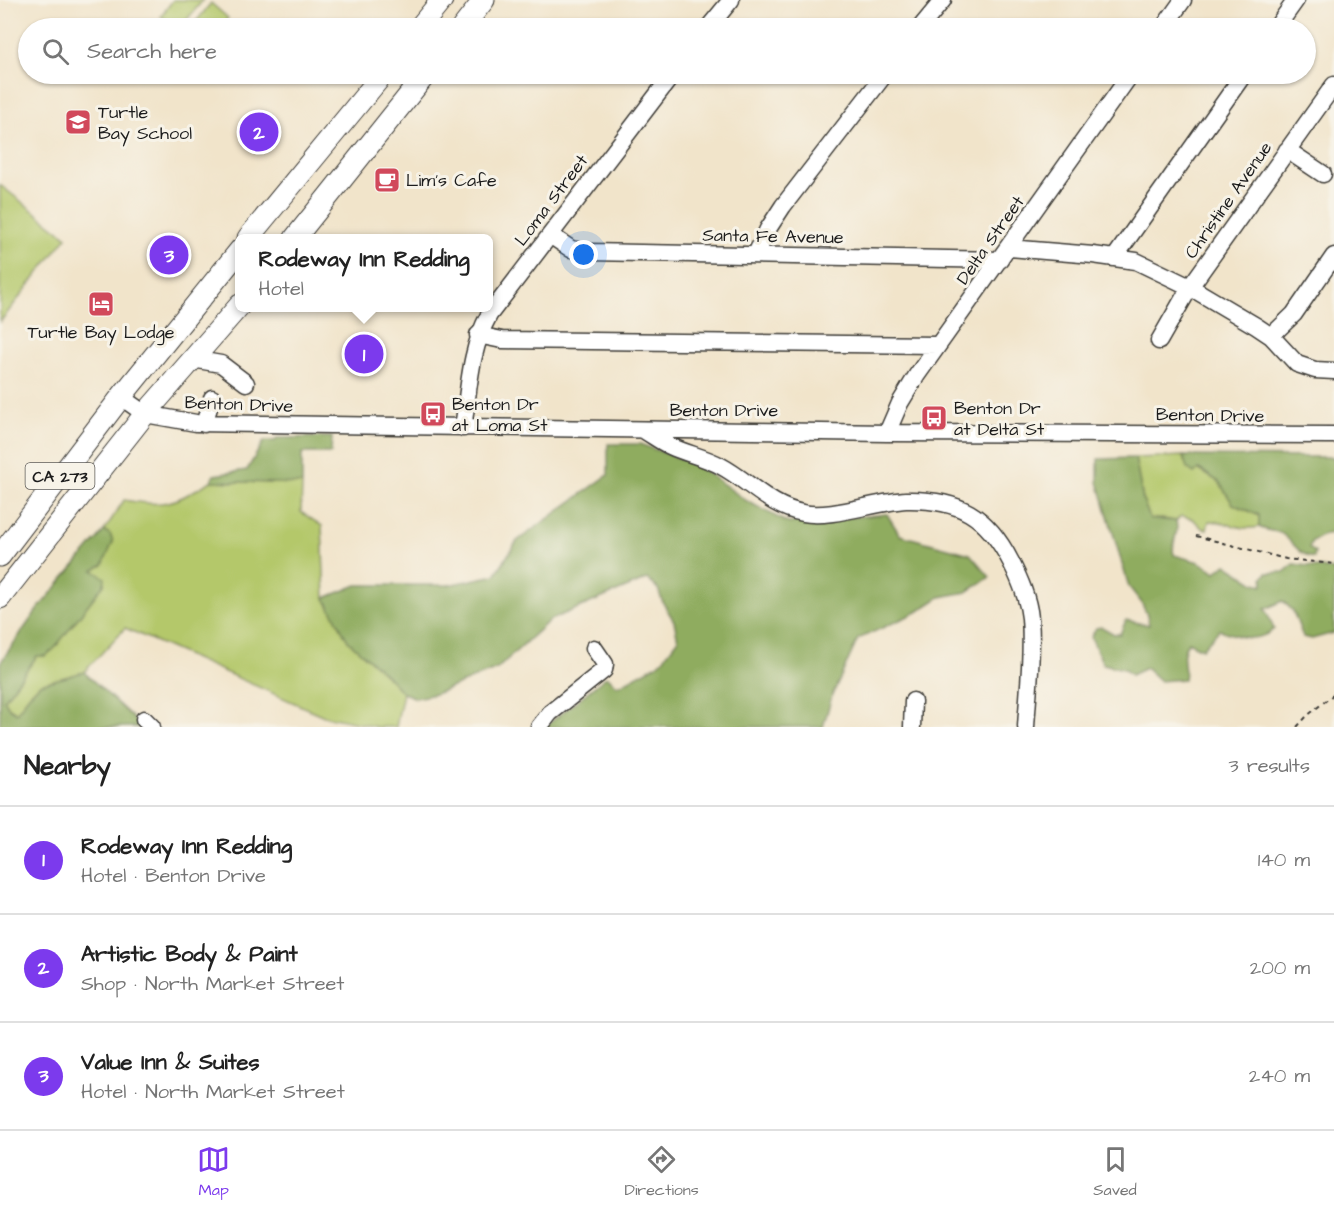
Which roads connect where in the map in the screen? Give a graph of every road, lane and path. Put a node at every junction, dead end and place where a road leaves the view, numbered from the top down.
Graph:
1 (442, 0) edge
2 (484, 0) edge
3 (731, 0) edge
4 (943, 0) edge
5 (1183, 0) edge
6 (1296, 0) edge
7 (427, 18) edge
8 (470, 18) edge
9 (716, 18) edge
10 (928, 18) edge
11 (1170, 18) edge
12 (1283, 18) edge
13 (375, 84) edge
14 (418, 84) edge
15 (665, 84) edge
16 (877, 84) edge
17 (1124, 84) edge
18 (1237, 84) edge
19 (1334, 85) edge
20 (1287, 150) junction
21 (1323, 174) dead end
22 (251, 234) edge
23 (298, 234) edge
24 (550, 236) junction
25 (756, 254) junction
26 (1004, 254) junction
27 (235, 256) edge
28 (1334, 256) edge
29 (1115, 257) junction
30 (1190, 287) junction
31 (493, 309) edge
32 (235, 311) edge
33 (491, 312) edge
34 (478, 335) junction
35 (1271, 336) junction
36 (1159, 341) dead end
37 (939, 345) junction
38 (192, 359) junction
39 (1334, 371) edge
40 (246, 383) dead end
41 (121, 397) junction
42 (212, 399) dead end
43 (145, 414) junction
44 (204, 424) junction
45 (463, 428) junction
46 (643, 430) junction
47 (887, 433) junction
48 (1334, 435) edge
49 (1196, 536) dead end
50 (0, 556) edge
51 (1334, 564) edge
52 (0, 598) edge
53 (594, 648) dead end
54 (1334, 694) edge
55 (912, 701) dead end
56 (539, 727) edge
57 (912, 727) edge
58 (1026, 727) edge
59 (1297, 727) edge

1 - 7 main road
2 - 8 main road
3 - 9 street
4 - 10 street
5 - 11 street
6 - 12 street
13 - 22 main road
14 - 23 main road
15 - 24 street, Loma Street
16 - 25 street
17 - 26 street, Delta Street
18 - 29 street
19 - 20 street, Christine Avenue
20 - 21 street
20 - 30 street, Christine Avenue
24 - 25 street, Santa Fe Avenue
24 - 31 street, Loma Street
25 - 26 street, Santa Fe Avenue
26 - 29 street, Santa Fe Avenue
26 - 37 street, Delta Street
27 - 41 main road, CA 273
28 - 35 street
29 - 30 street, Santa Fe Avenue
30 - 35 street, Santa Fe Avenue
30 - 36 street, Christine Avenue
32 - 38 main road, CA 273
33 - 34 street, Loma Street
34 - 37 street
34 - 45 street, Loma Street
35 - 39 street, Santa Fe Avenue
37 - 47 street, Delta Street
38 - 40 street
38 - 43 main road, CA 273
41 - 43 street, Benton Drive
41 - 50 main road, CA 273
42 - 44 street
43 - 44 street, Benton Drive
43 - 52 main road, CA 273
44 - 45 street, Benton Drive
45 - 46 street, Benton Drive
46 - 47 street, Benton Drive
46 - 58 street
47 - 48 street, Benton Drive
49 - 51 path
53 - 56 street
54 - 59 path
55 - 57 street

